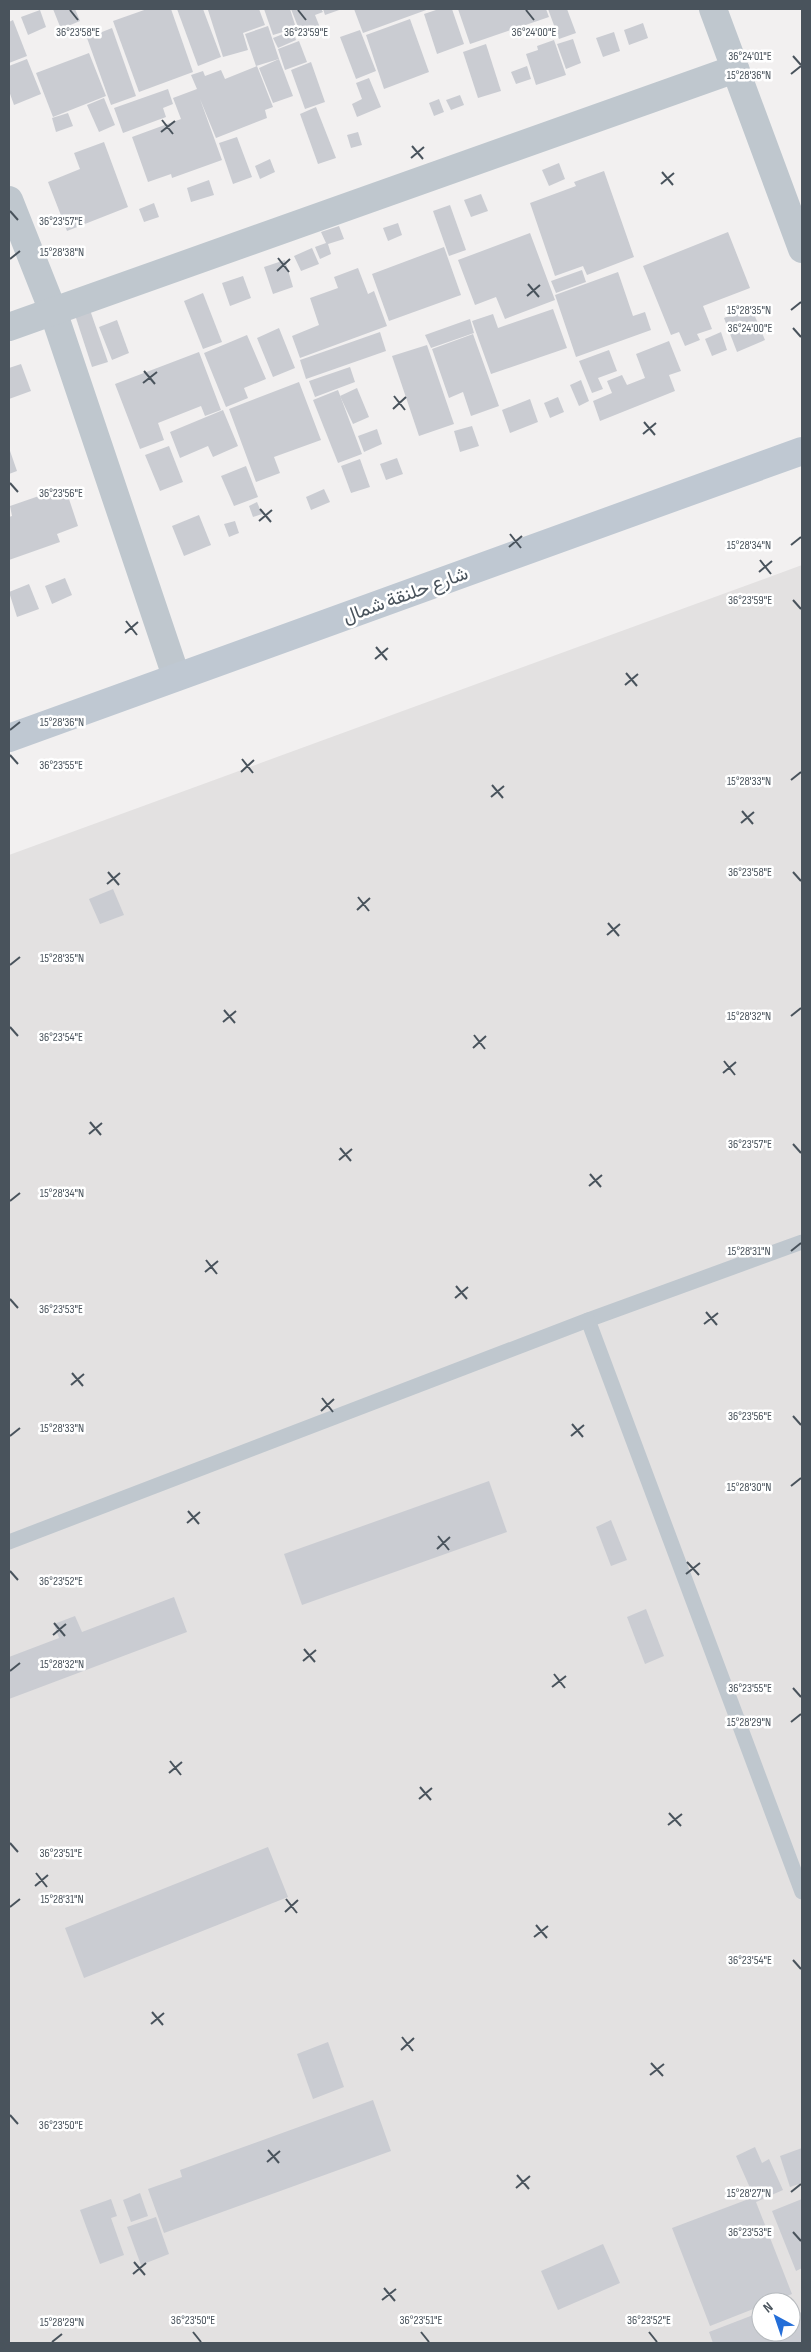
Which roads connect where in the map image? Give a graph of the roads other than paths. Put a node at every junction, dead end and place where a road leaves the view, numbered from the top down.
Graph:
1 (712, 9) edge
2 (734, 69) junction
3 (9, 200) edge
4 (802, 249) edge
5 (53, 311) junction
6 (9, 327) edge
7 (802, 451) edge
8 (176, 676) junction
9 (9, 738) edge
10 (802, 1242) edge
11 (588, 1320) junction
12 (9, 1542) edge
13 (802, 1892) edge

1 - 2 street
2 - 4 street
2 - 5 street
3 - 5 street
5 - 6 street
5 - 8 street
7 - 8 street, شارع حلنقة شمال
8 - 9 street, شارع حلنقة شمال
10 - 11 lane
11 - 12 lane
11 - 13 lane

